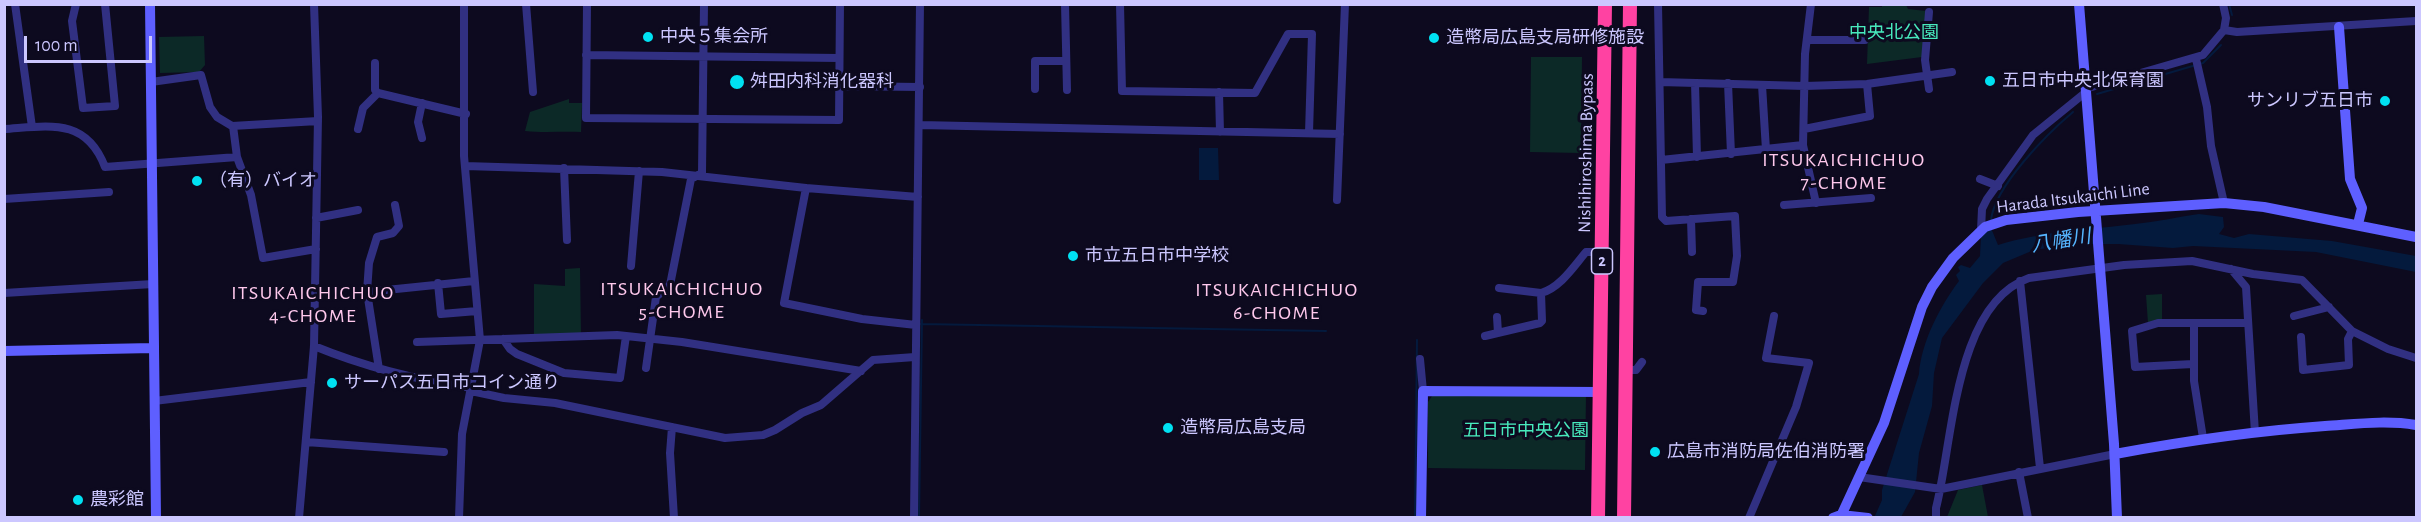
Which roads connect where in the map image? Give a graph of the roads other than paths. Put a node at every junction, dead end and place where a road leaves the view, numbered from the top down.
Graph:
1 (15, 4) edge
2 (76, 4) edge
3 (105, 4) edge
4 (150, 4) edge
5 (314, 4) edge
6 (464, 4) edge
7 (526, 4) edge
8 (587, 4) edge
9 (704, 4) edge
10 (840, 4) edge
11 (920, 4) edge
12 (1065, 4) edge
13 (1120, 4) edge
14 (1345, 4) edge
15 (1605, 4) edge
16 (1610, 4) edge
17 (1623, 4) edge
18 (1630, 4) edge
19 (1658, 4) edge
20 (1811, 4) edge
21 (2079, 4) edge
22 (2223, 4) edge
23 (1929, 12) dead end
24 (2416, 21) edge
25 (2339, 27) junction
26 (2224, 30) junction
27 (1808, 40) junction
28 (1866, 40) dead end
29 (586, 55) junction
30 (704, 57) junction
31 (839, 58) junction
32 (1066, 61) junction
33 (375, 63) dead end
34 (2197, 63) junction
35 (1952, 72) dead end
36 (1927, 76) junction
37 (151, 82) junction
38 (1660, 82) junction
39 (1695, 83) junction
40 (1728, 83) junction
41 (1867, 84) junction
42 (1762, 85) junction
43 (839, 86) junction
44 (1805, 86) junction
45 (920, 87) junction
46 (1929, 88) dead end
47 (1035, 89) dead end
48 (1067, 90) dead end
49 (2086, 90) junction
50 (533, 92) dead end
51 (1220, 92) junction
52 (378, 93) junction
53 (422, 103) junction
54 (465, 114) junction
55 (703, 119) junction
56 (318, 121) junction
57 (920, 125) junction
58 (233, 126) junction
59 (32, 128) junction
60 (4, 129) edge
61 (358, 129) dead end
62 (1804, 129) junction
63 (1220, 132) junction
64 (1308, 133) junction
65 (1340, 134) junction
66 (422, 138) dead end
67 (1803, 145) junction
68 (1766, 150) junction
69 (1731, 154) junction
70 (237, 157) junction
71 (1697, 157) junction
72 (1661, 160) junction
73 (152, 163) junction
74 (465, 166) junction
75 (564, 168) junction
76 (639, 171) junction
77 (701, 175) junction
78 (1980, 180) dead end
79 (1998, 186) junction
80 (806, 188) junction
81 (108, 192) dead end
82 (918, 197) junction
83 (1871, 198) dead end
84 (4, 199) edge
85 (1337, 200) dead end
86 (1816, 203) junction
87 (2224, 203) junction
88 (395, 205) dead end
89 (1784, 205) dead end
90 (358, 210) dead end
91 (2094, 210) junction
92 (316, 218) junction
93 (1691, 219) junction
94 (2358, 224) junction
95 (1983, 228) junction
96 (2416, 237) edge
97 (567, 240) dead end
98 (316, 249) junction
99 (1602, 252) junction
100 (1692, 252) dead end
101 (2099, 263) junction
102 (631, 266) dead end
103 (2230, 269) junction
104 (474, 281) junction
105 (2020, 281) junction
106 (153, 284) junction
107 (438, 284) junction
108 (1499, 288) dead end
109 (367, 292) junction
110 (4, 293) edge
111 (1541, 293) junction
112 (2329, 307) junction
113 (477, 311) junction
114 (1703, 311) dead end
115 (1774, 316) dead end
116 (2294, 316) dead end
117 (1497, 317) dead end
118 (2247, 322) junction
119 (2194, 324) junction
120 (916, 325) junction
121 (2352, 331) junction
122 (1498, 333) junction
123 (626, 336) junction
124 (1485, 336) dead end
125 (2301, 336) dead end
126 (648, 338) junction
127 (503, 339) junction
128 (480, 340) junction
129 (417, 342) dead end
130 (314, 346) junction
131 (153, 348) junction
132 (4, 351) edge
133 (915, 357) junction
134 (2416, 358) edge
135 (1420, 359) dead end
136 (1642, 363) dead end
137 (2193, 364) junction
138 (646, 368) dead end
139 (380, 369) junction
140 (1626, 370) junction
141 (861, 371) junction
142 (310, 382) junction
143 (472, 390) junction
144 (1423, 391) junction
145 (1600, 392) junction
146 (154, 401) junction
147 (2416, 425) edge
148 (672, 427) junction
149 (2255, 433) junction
150 (2203, 438) junction
151 (306, 442) junction
152 (444, 452) dead end
153 (2115, 454) junction
154 (2040, 468) junction
155 (2019, 472) junction
156 (1863, 478) junction
157 (1941, 489) junction
158 (1838, 517) edge
159 (1864, 517) edge
160 (156, 518) edge
161 (299, 518) edge
162 (459, 518) edge
163 (674, 518) edge
164 (914, 518) edge
165 (1421, 518) edge
166 (1599, 518) edge
167 (1604, 518) edge
168 (1617, 518) edge
169 (1624, 518) edge
170 (1749, 518) edge
171 (1936, 518) edge
172 (2028, 518) edge
173 (2118, 518) edge

1 - 59 street
2 - 3 street
4 - 37 street
5 - 56 street
6 - 54 street
7 - 50 street
8 - 29 street
9 - 30 street
10 - 31 street
11 - 45 street
12 - 32 street
13 - 51 street
14 - 65 street
15 - 99 highway, Nishihiroshima Bypass / 2
16 - 167 highway, Nishihiroshima Bypass / 2
17 - 168 highway, Nishihiroshima Bypass / 2
18 - 140 highway, 2
19 - 38 street
20 - 27 street
21 - 49 street
22 - 26 street
23 - 36 street
24 - 25 street
25 - 26 street
25 - 94 street
26 - 34 street
27 - 28 street
27 - 44 street
29 - 30 street
29 - 55 street
30 - 31 street
30 - 55 street
31 - 43 street
32 - 47 street
32 - 48 street
33 - 52 street
34 - 49 street
34 - 87 street
35 - 36 street
36 - 41 street
36 - 46 street
37 - 58 street
37 - 73 street
38 - 39 street
38 - 72 street
39 - 40 street
39 - 71 street
40 - 42 street
40 - 69 street
41 - 44 street
41 - 62 street
42 - 44 street
42 - 68 street
43 - 45 street
43 - 55 street
44 - 62 street
45 - 57 street
49 - 79 street
49 - 91 street
51 - 63 street
51 - 64 street
52 - 53 street
52 - 61 street
53 - 54 street
53 - 66 street
54 - 74 street
55 - 77 street
56 - 58 street
56 - 92 street
57 - 63 street
57 - 82 street
58 - 70 street
59 - 60 street
59 - 73 street
62 - 67 street
63 - 64 street
64 - 65 street
65 - 85 street
67 - 68 street
67 - 86 street
68 - 69 street
69 - 71 street
70 - 73 street
70 - 98 street
71 - 72 street
72 - 93 street
73 - 106 street
74 - 75 street
74 - 104 street
75 - 76 street
75 - 97 street
76 - 77 street
76 - 102 street
77 - 80 street
77 - 126 street
78 - 79 street
79 - 95 street
80 - 82 street
80 - 120 street
81 - 84 street
82 - 120 street
83 - 86 street
86 - 89 street
87 - 91 street, Harada Itsukaichi Line
87 - 94 street, Harada Itsukaichi Line
88 - 109 street
90 - 92 street
91 - 95 street, Harada Itsukaichi Line
91 - 101 street
92 - 98 street
93 - 100 street
93 - 114 street
94 - 96 street, Harada Itsukaichi Line
95 - 156 street, Harada Itsukaichi Line
98 - 130 street
99 - 111 street
99 - 145 highway, Nishihiroshima Bypass / 2
101 - 103 street
101 - 105 street
101 - 153 street
103 - 112 street
103 - 118 street
104 - 107 street
104 - 113 street
105 - 154 street
105 - 157 street
106 - 110 street
106 - 131 street
107 - 109 street
107 - 113 street
108 - 111 street
109 - 139 street
111 - 122 street
112 - 116 street
112 - 121 street
113 - 128 street
115 - 170 street
117 - 122 street
118 - 119 street
118 - 149 street
119 - 137 street
119 - 137 street
120 - 133 street
121 - 125 street
121 - 134 street
122 - 124 street
123 - 126 street
123 - 127 street
123 - 127 street
126 - 138 street
126 - 141 street
127 - 128 street
128 - 129 street
128 - 143 street
130 - 139 street
130 - 142 street
131 - 132 street
131 - 146 street
133 - 141 street
133 - 164 street
135 - 144 street
136 - 140 street
137 - 150 street
139 - 143 street
140 - 169 highway, 2
141 - 148 street
142 - 146 street
142 - 151 street
143 - 148 street
143 - 162 street
144 - 145 street
144 - 165 street
145 - 166 highway, Nishihiroshima Bypass / 2
146 - 160 street
147 - 149 street
148 - 163 street
149 - 150 street
150 - 153 street
151 - 152 street
151 - 161 street
153 - 154 street
153 - 173 street
154 - 155 street
155 - 157 street
155 - 172 street
156 - 157 street
156 - 158 street, Harada Itsukaichi Line
157 - 171 street
158 - 159 street, Harada Itsukaichi Line

